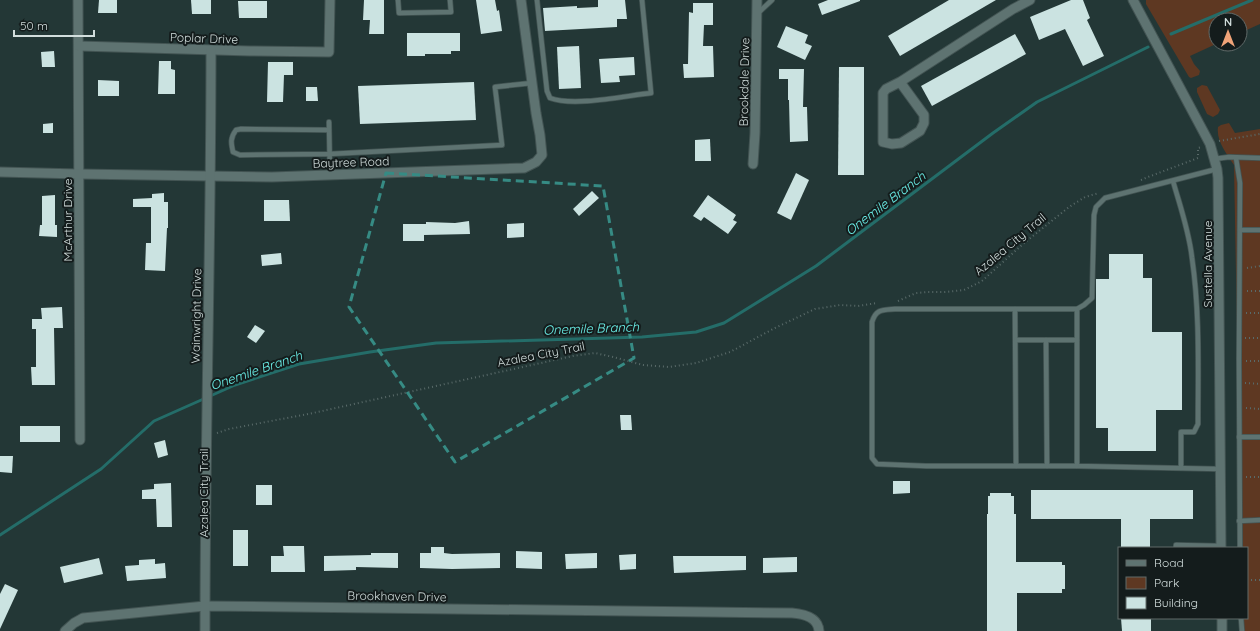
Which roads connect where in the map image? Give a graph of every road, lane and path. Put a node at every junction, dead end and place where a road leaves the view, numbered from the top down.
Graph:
1 (78, 0) edge
2 (330, 0) edge
3 (398, 0) edge
4 (450, 0) edge
5 (521, 0) edge
6 (538, 0) edge
7 (642, 0) edge
8 (757, 0) edge
9 (772, 0) edge
10 (1030, 0) edge
11 (1133, 0) edge
12 (756, 14) junction
13 (79, 46) junction
14 (211, 50) junction
15 (900, 82) junction
16 (532, 83) junction
17 (329, 122) dead end
18 (329, 130) junction
19 (1260, 134) edge
20 (1210, 144) junction
21 (329, 154) junction
22 (1236, 158) junction
23 (1260, 158) edge
24 (1214, 159) junction
25 (753, 164) dead end
26 (1217, 169) junction
27 (0, 172) edge
28 (79, 174) junction
29 (330, 175) junction
30 (211, 176) junction
31 (1173, 181) junction
32 (1138, 182) dead end
33 (1104, 191) dead end
34 (1240, 230) junction
35 (1260, 230) edge
36 (1260, 266) edge
37 (1239, 269) junction
38 (1239, 290) junction
39 (1260, 291) edge
40 (892, 301) dead end
41 (880, 303) dead end
42 (1015, 309) junction
43 (1078, 309) junction
44 (1239, 312) junction
45 (1260, 313) edge
46 (1239, 338) junction
47 (1260, 338) edge
48 (1016, 340) junction
49 (1046, 340) junction
50 (1078, 340) junction
51 (1239, 360) junction
52 (1260, 361) edge
53 (1239, 383) junction
54 (1260, 384) edge
55 (1239, 408) junction
56 (1260, 409) edge
57 (214, 435) dead end
58 (1239, 437) junction
59 (1260, 437) edge
60 (80, 440) dead end
61 (1016, 466) junction
62 (1047, 466) junction
63 (1078, 466) junction
64 (1181, 468) junction
65 (1220, 469) junction
66 (1239, 477) junction
67 (1260, 477) edge
68 (1260, 520) edge
69 (1239, 521) junction
70 (1176, 547) edge
71 (1221, 547) edge
72 (1240, 547) edge
73 (1248, 580) edge
74 (1260, 580) edge
75 (205, 606) junction
76 (1222, 619) edge
77 (1241, 619) edge
78 (65, 631) edge
79 (205, 631) edge
80 (819, 631) edge
81 (1222, 631) edge
82 (1242, 631) edge

1 - 13 street, McArthur Drive
2 - 14 street, Poplar Drive
3 - 4 lane
5 - 16 street, Baytree Road
6 - 7 lane
8 - 12 street, Brookdale Drive
9 - 12 lane
10 - 15 street
11 - 20 street, Sustella Avenue
12 - 25 street, Brookdale Drive
13 - 14 street, Poplar Drive
13 - 28 street, McArthur Drive
14 - 30 street, Wainwright Drive
15 - 15 street
16 - 21 lane
16 - 29 street, Baytree Road
17 - 18 lane
18 - 21 lane
18 - 21 lane
19 - 20 path
20 - 24 street, Sustella Avenue
20 - 32 path
21 - 29 lane
22 - 23 lane
22 - 24 lane
22 - 34 lane
24 - 26 street, Sustella Avenue
26 - 31 lane
26 - 65 street, Sustella Avenue
27 - 28 street, Baytree Road
28 - 30 street, Baytree Road
28 - 60 street, McArthur Drive
29 - 30 street, Baytree Road
30 - 75 street, Wainwright Drive
31 - 43 lane
31 - 64 lane
33 - 40 path, Azalea City Trail
34 - 35 lane
34 - 37 lane
36 - 37 path
37 - 38 lane
38 - 39 path
38 - 44 lane
41 - 57 path, Azalea City Trail
42 - 43 lane
42 - 48 lane
42 - 61 lane
43 - 50 lane
44 - 45 path
44 - 46 lane
46 - 47 path
46 - 51 lane
48 - 49 lane
48 - 61 lane
49 - 50 lane
49 - 62 lane
50 - 63 lane
51 - 52 path
51 - 53 lane
53 - 54 path
53 - 55 lane
55 - 56 path
55 - 58 lane
58 - 59 lane
58 - 66 lane
61 - 62 lane
62 - 63 lane
63 - 64 lane
64 - 65 lane
65 - 71 street, Sustella Avenue
66 - 67 path
66 - 69 lane
68 - 69 lane
69 - 72 lane
70 - 71 lane
73 - 74 path
75 - 78 street, Brookhaven Drive
75 - 79 street, Wainwright Drive
75 - 80 street, Brookhaven Drive
76 - 81 street
77 - 82 lane

